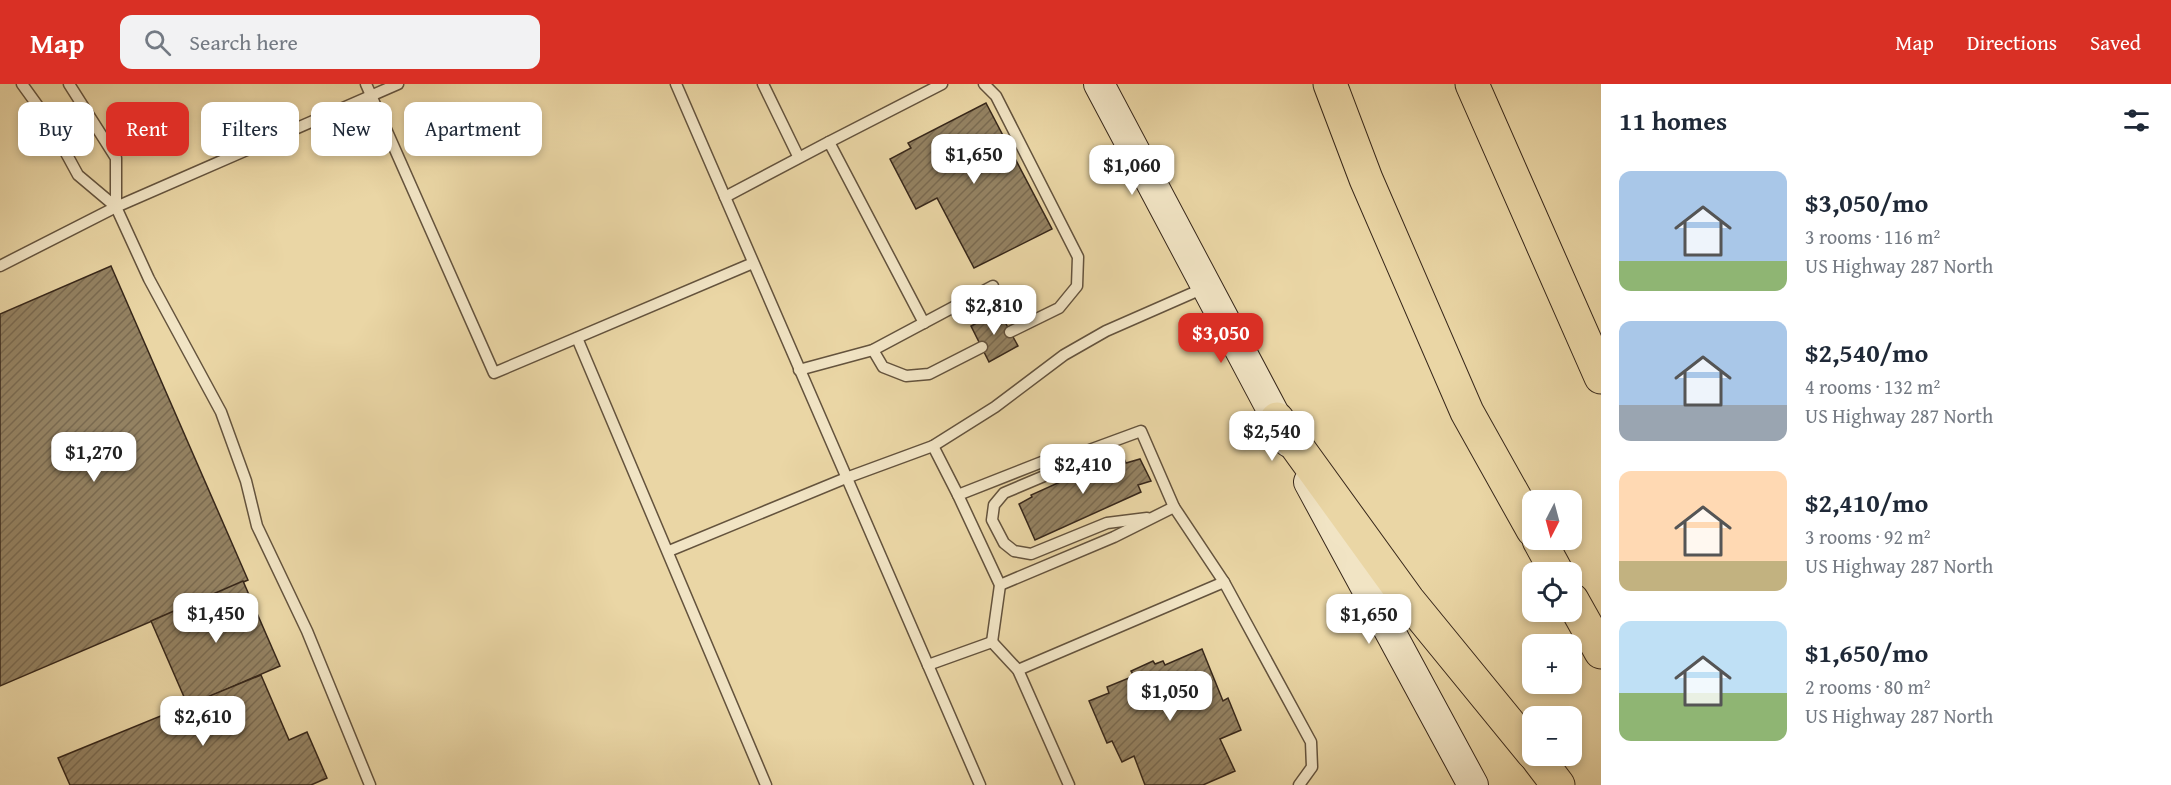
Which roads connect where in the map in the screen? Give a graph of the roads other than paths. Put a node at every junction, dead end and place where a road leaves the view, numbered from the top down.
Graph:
1 (22, 84) edge
2 (69, 84) edge
3 (366, 84) edge
4 (398, 84) edge
5 (676, 84) edge
6 (764, 84) edge
7 (942, 84) edge
8 (984, 84) edge
9 (1099, 84) edge
10 (1330, 84) edge
11 (1472, 84) edge
12 (371, 95) junction
13 (829, 142) junction
14 (798, 156) junction
15 (725, 196) junction
16 (116, 207) junction
17 (753, 263) junction
18 (0, 266) edge
19 (993, 286) dead end
20 (1207, 286) junction
21 (924, 323) junction
22 (1010, 332) dead end
23 (577, 338) junction
24 (982, 347) dead end
25 (873, 350) junction
26 (799, 370) junction
27 (1601, 377) edge
28 (1277, 419) junction
29 (933, 446) junction
30 (1073, 456) junction
31 (846, 478) junction
32 (958, 495) junction
33 (1174, 507) junction
34 (1522, 510) edge
35 (1147, 518) junction
36 (669, 551) junction
37 (1224, 582) junction
38 (1000, 585) junction
39 (1582, 618) edge
40 (992, 642) junction
41 (1601, 652) edge
42 (928, 665) junction
43 (1018, 670) junction
44 (1522, 739) edge
45 (1543, 766) edge
46 (1471, 784) edge
47 (370, 785) edge
48 (766, 785) edge
49 (980, 785) edge
50 (1069, 785) edge
51 (1299, 785) edge
52 (1558, 785) edge

1 - 16 lane
2 - 16 lane
3 - 12 lane
4 - 12 lane
5 - 15 lane
6 - 14 lane
7 - 13 lane
8 - 22 lane
9 - 20 main road
10 - 34 highway
11 - 27 highway
12 - 16 lane
12 - 23 lane
13 - 14 lane
13 - 21 lane
14 - 15 lane
15 - 17 lane
16 - 18 lane
16 - 47 lane
17 - 23 lane
17 - 26 lane
19 - 21 lane
20 - 28 main road
20 - 29 lane
21 - 25 lane
23 - 36 lane
24 - 25 lane
25 - 26 lane
26 - 31 lane
28 - 44 highway
28 - 46 main road
29 - 31 lane
29 - 32 lane
30 - 32 lane
30 - 33 lane
30 - 35 lane
31 - 36 lane
31 - 42 lane
32 - 38 lane
33 - 35 lane
33 - 37 lane
35 - 38 lane
36 - 48 lane
37 - 43 lane
37 - 51 lane
38 - 40 lane
39 - 41 highway
40 - 42 lane
40 - 43 lane
42 - 49 lane
43 - 50 lane
45 - 52 highway

